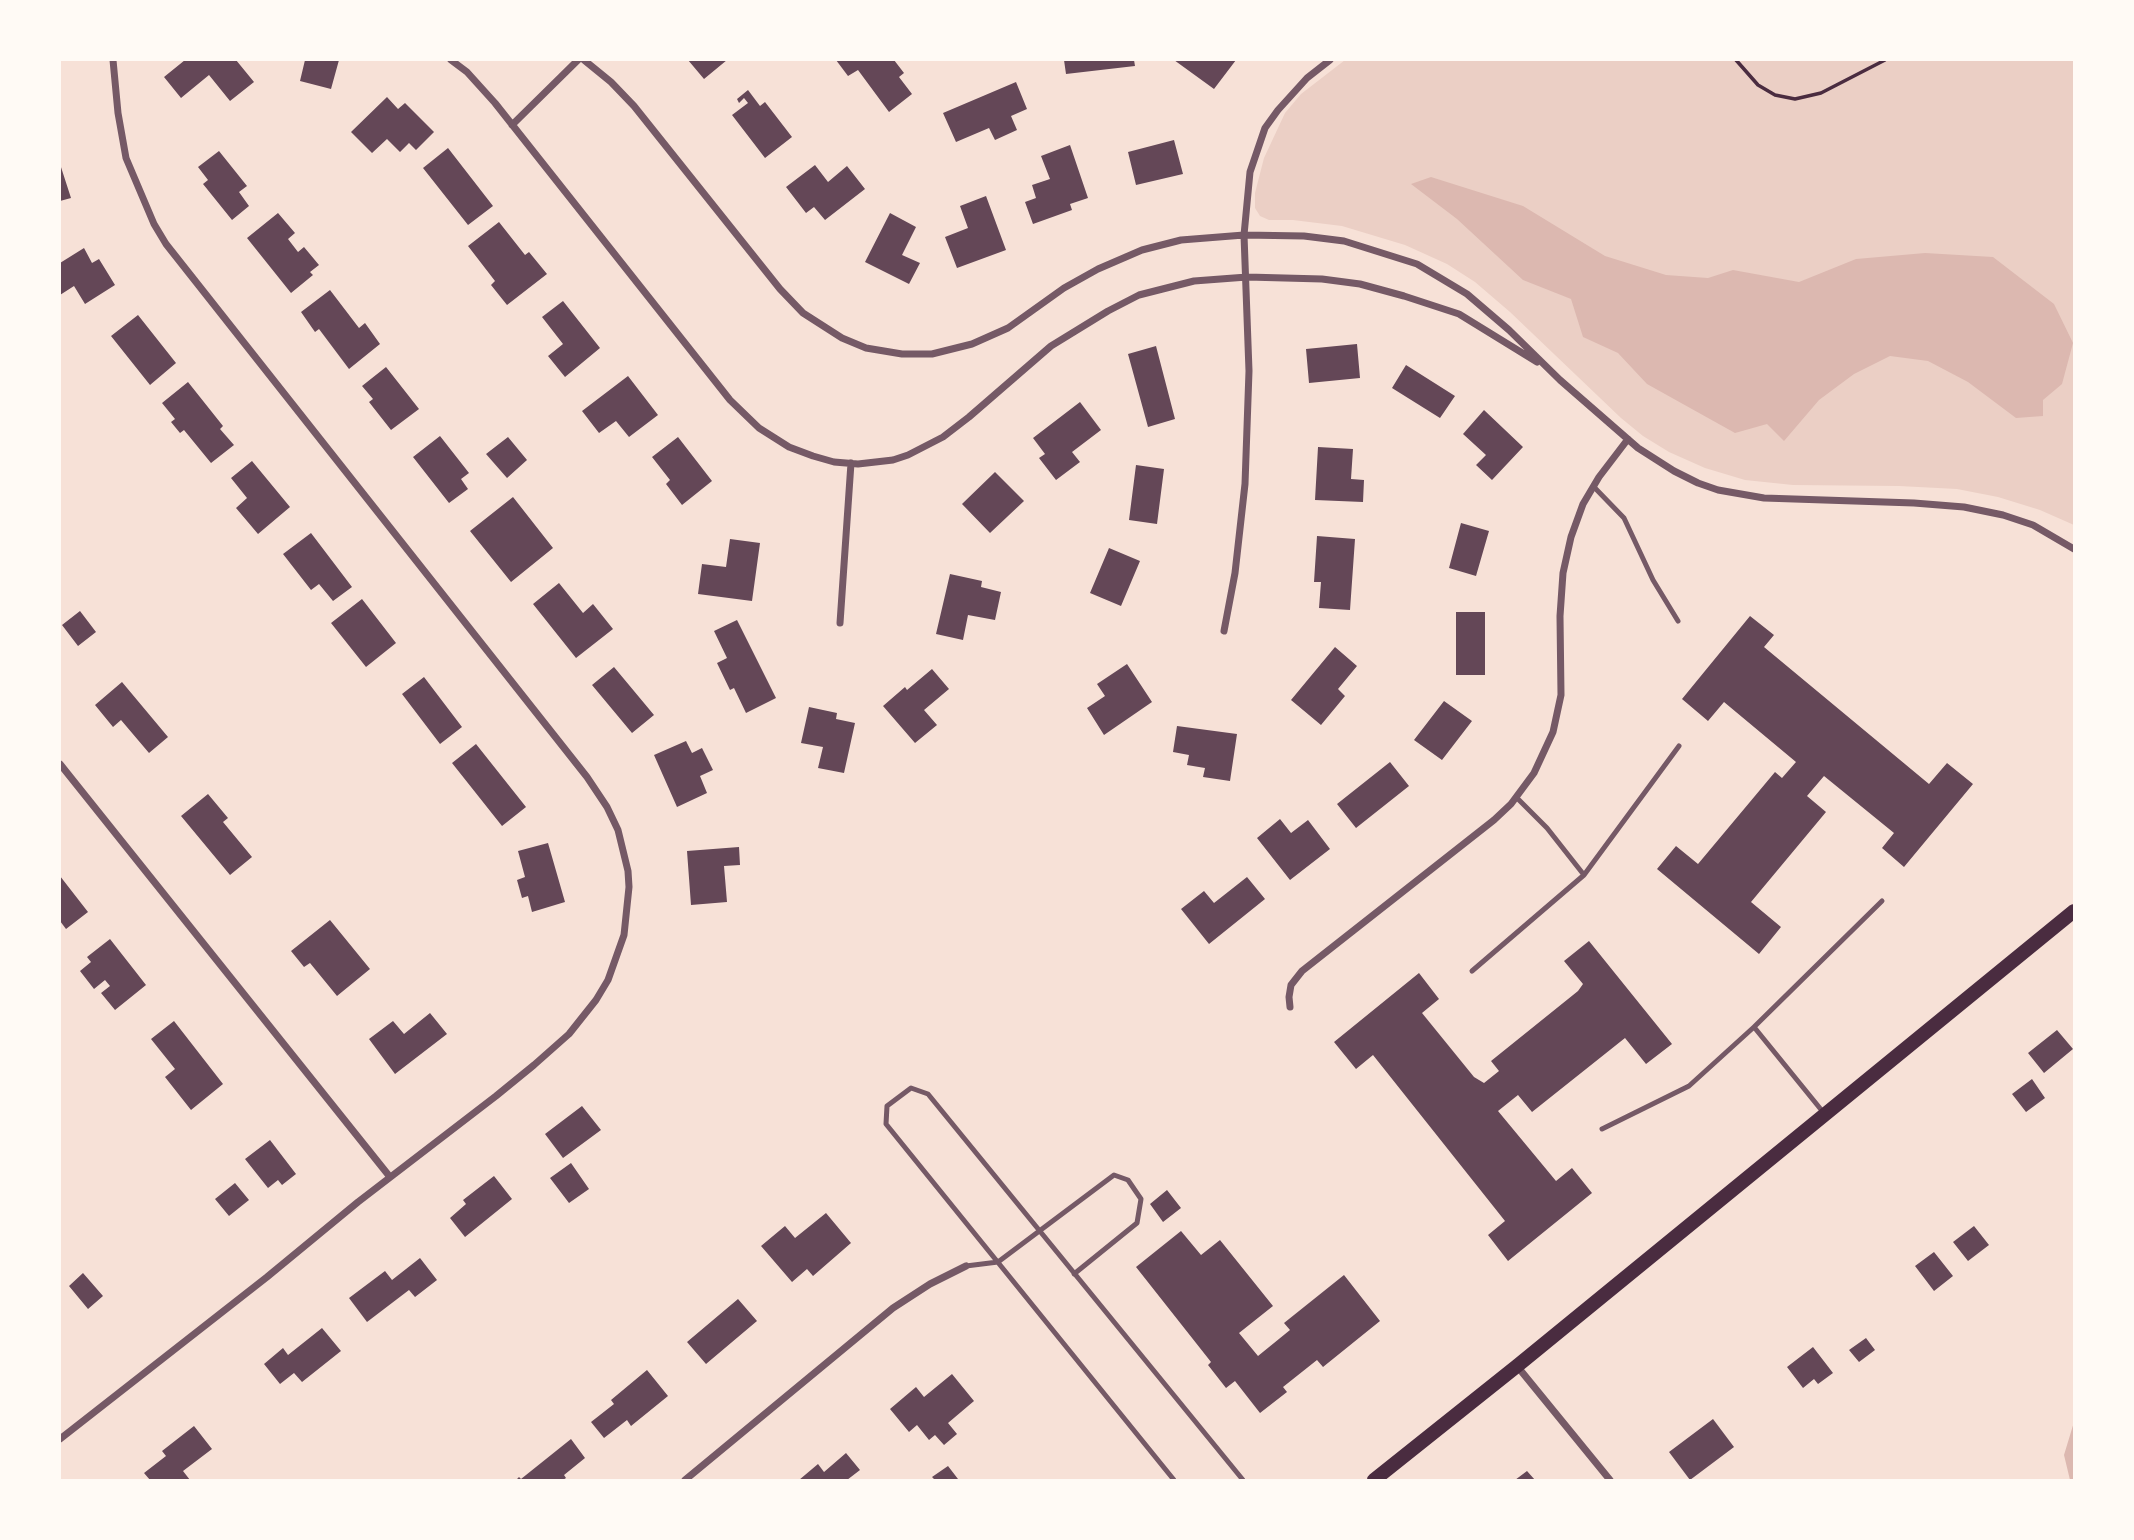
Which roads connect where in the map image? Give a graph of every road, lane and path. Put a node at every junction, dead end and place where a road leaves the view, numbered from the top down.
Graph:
1 (113, 60) edge
2 (451, 60) edge
3 (581, 60) edge
4 (1330, 60) edge
5 (1736, 60) edge
6 (1885, 60) edge
7 (512, 125) junction
8 (1244, 235) junction
9 (1247, 277) junction
10 (1555, 373) junction
11 (1628, 439) junction
12 (851, 463) junction
13 (1593, 486) junction
14 (2074, 549) edge
15 (1678, 621) dead end
16 (840, 623) dead end
17 (1224, 631) dead end
18 (1679, 746) dead end
19 (60, 764) edge
20 (1516, 797) junction
21 (1584, 875) junction
22 (1882, 901) dead end
23 (2074, 911) edge
24 (1472, 971) dead end
25 (1290, 1007) dead end
26 (1754, 1027) junction
27 (1825, 1115) junction
28 (1602, 1129) dead end
29 (390, 1177) junction
30 (1040, 1232) junction
31 (998, 1262) junction
32 (966, 1266) joint
33 (1074, 1274) junction
34 (1517, 1366) junction
35 (60, 1439) edge
36 (685, 1480) edge
37 (1174, 1480) edge
38 (1242, 1480) edge
39 (1374, 1480) edge
40 (1610, 1480) edge

1 - 29 street
2 - 7 street
3 - 7 street
3 - 8 street
4 - 8 street
5 - 6 path
7 - 12 street
8 - 9 street
8 - 10 street
9 - 10 street
9 - 12 street
9 - 17 street
10 - 11 street
11 - 13 street
11 - 14 street
12 - 16 street
13 - 15 lane
13 - 20 street
18 - 21 lane
19 - 29 street
20 - 21 lane
20 - 25 street
21 - 24 lane
22 - 26 lane
23 - 27 main road
26 - 27 lane
26 - 28 lane
27 - 34 main road
29 - 35 street
30 - 31 lane
30 - 31 lane
30 - 33 lane
30 - 33 lane
31 - 32 lane
31 - 37 lane
32 - 36 street
33 - 38 lane
34 - 39 main road
34 - 40 street

